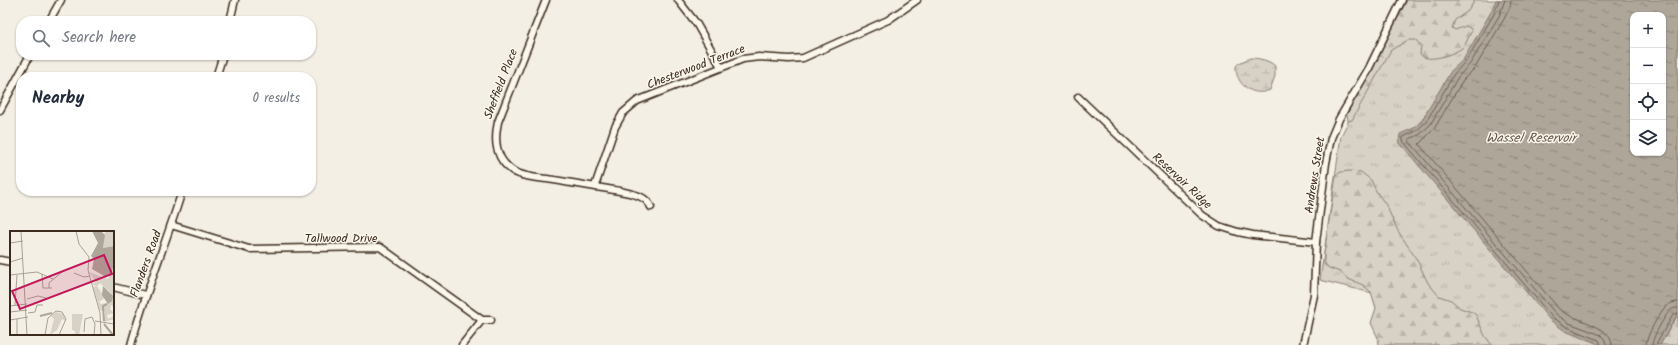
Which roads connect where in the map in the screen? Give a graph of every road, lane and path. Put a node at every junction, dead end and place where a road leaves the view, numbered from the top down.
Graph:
1 (61, 0) edge
2 (235, 0) edge
3 (546, 0) edge
4 (678, 0) edge
5 (917, 0) edge
6 (1402, 0) edge
7 (52, 16) edge
8 (231, 16) edge
9 (27, 60) edge
10 (221, 60) edge
11 (721, 67) junction
12 (21, 72) edge
13 (218, 72) edge
14 (16, 81) edge
15 (1078, 97) dead end
16 (0, 110) edge
17 (594, 186) junction
18 (180, 196) edge
19 (652, 207) dead end
20 (171, 225) junction
21 (1316, 242) junction
22 (0, 260) edge
23 (10, 262) edge
24 (114, 287) edge
25 (146, 295) junction
26 (482, 320) junction
27 (491, 320) dead end
28 (131, 345) edge
29 (462, 345) edge
30 (1303, 345) edge

1 - 7 street
2 - 8 street
3 - 17 street, Sheffield Place
4 - 11 street
5 - 11 street, Chesterwood Terrace
6 - 21 street, Andrews Street
9 - 12 street
10 - 13 street
11 - 17 street, Chesterwood Terrace
14 - 16 street
15 - 21 street, Reservoir Ridge
17 - 19 street, Sheffield Place
18 - 20 street, Flanders Road
20 - 25 street, Flanders Road
20 - 26 street, Tallwood Drive
21 - 30 street, Andrews Street
22 - 23 street
24 - 25 street
25 - 28 street, Flanders Road
26 - 27 street
26 - 29 street

